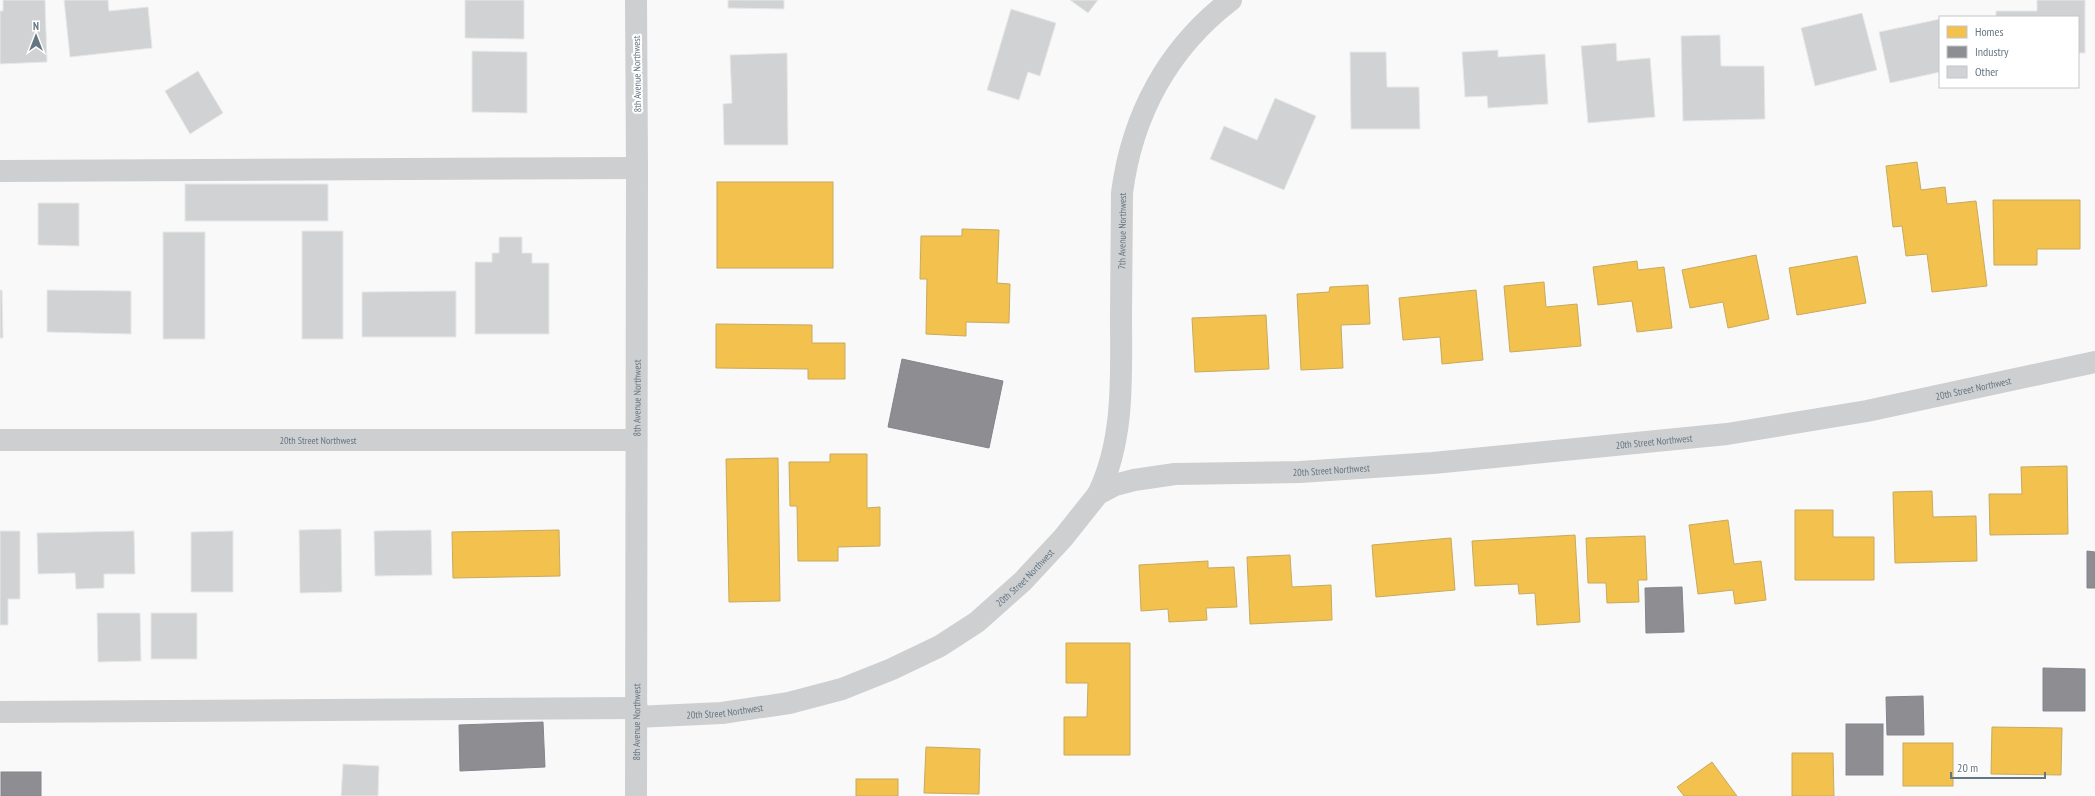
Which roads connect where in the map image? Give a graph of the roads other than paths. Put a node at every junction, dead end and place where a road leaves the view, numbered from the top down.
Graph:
1 (636, 0) edge
2 (1231, 0) edge
3 (637, 168) junction
4 (0, 170) edge
5 (2095, 362) edge
6 (0, 440) edge
7 (635, 440) junction
8 (1098, 494) junction
9 (0, 712) edge
10 (636, 713) junction
11 (636, 796) edge

1 - 3 street, 8th Avenue Northwest
2 - 8 street, 7th Avenue Northwest
3 - 4 street
3 - 7 street, 8th Avenue Northwest
5 - 8 street, 20th Street Northwest
6 - 7 street, 20th Street Northwest
7 - 10 street, 8th Avenue Northwest
8 - 10 street, 20th Street Northwest
9 - 10 street, 20th Street Northwest
10 - 11 street, 8th Avenue Northwest

